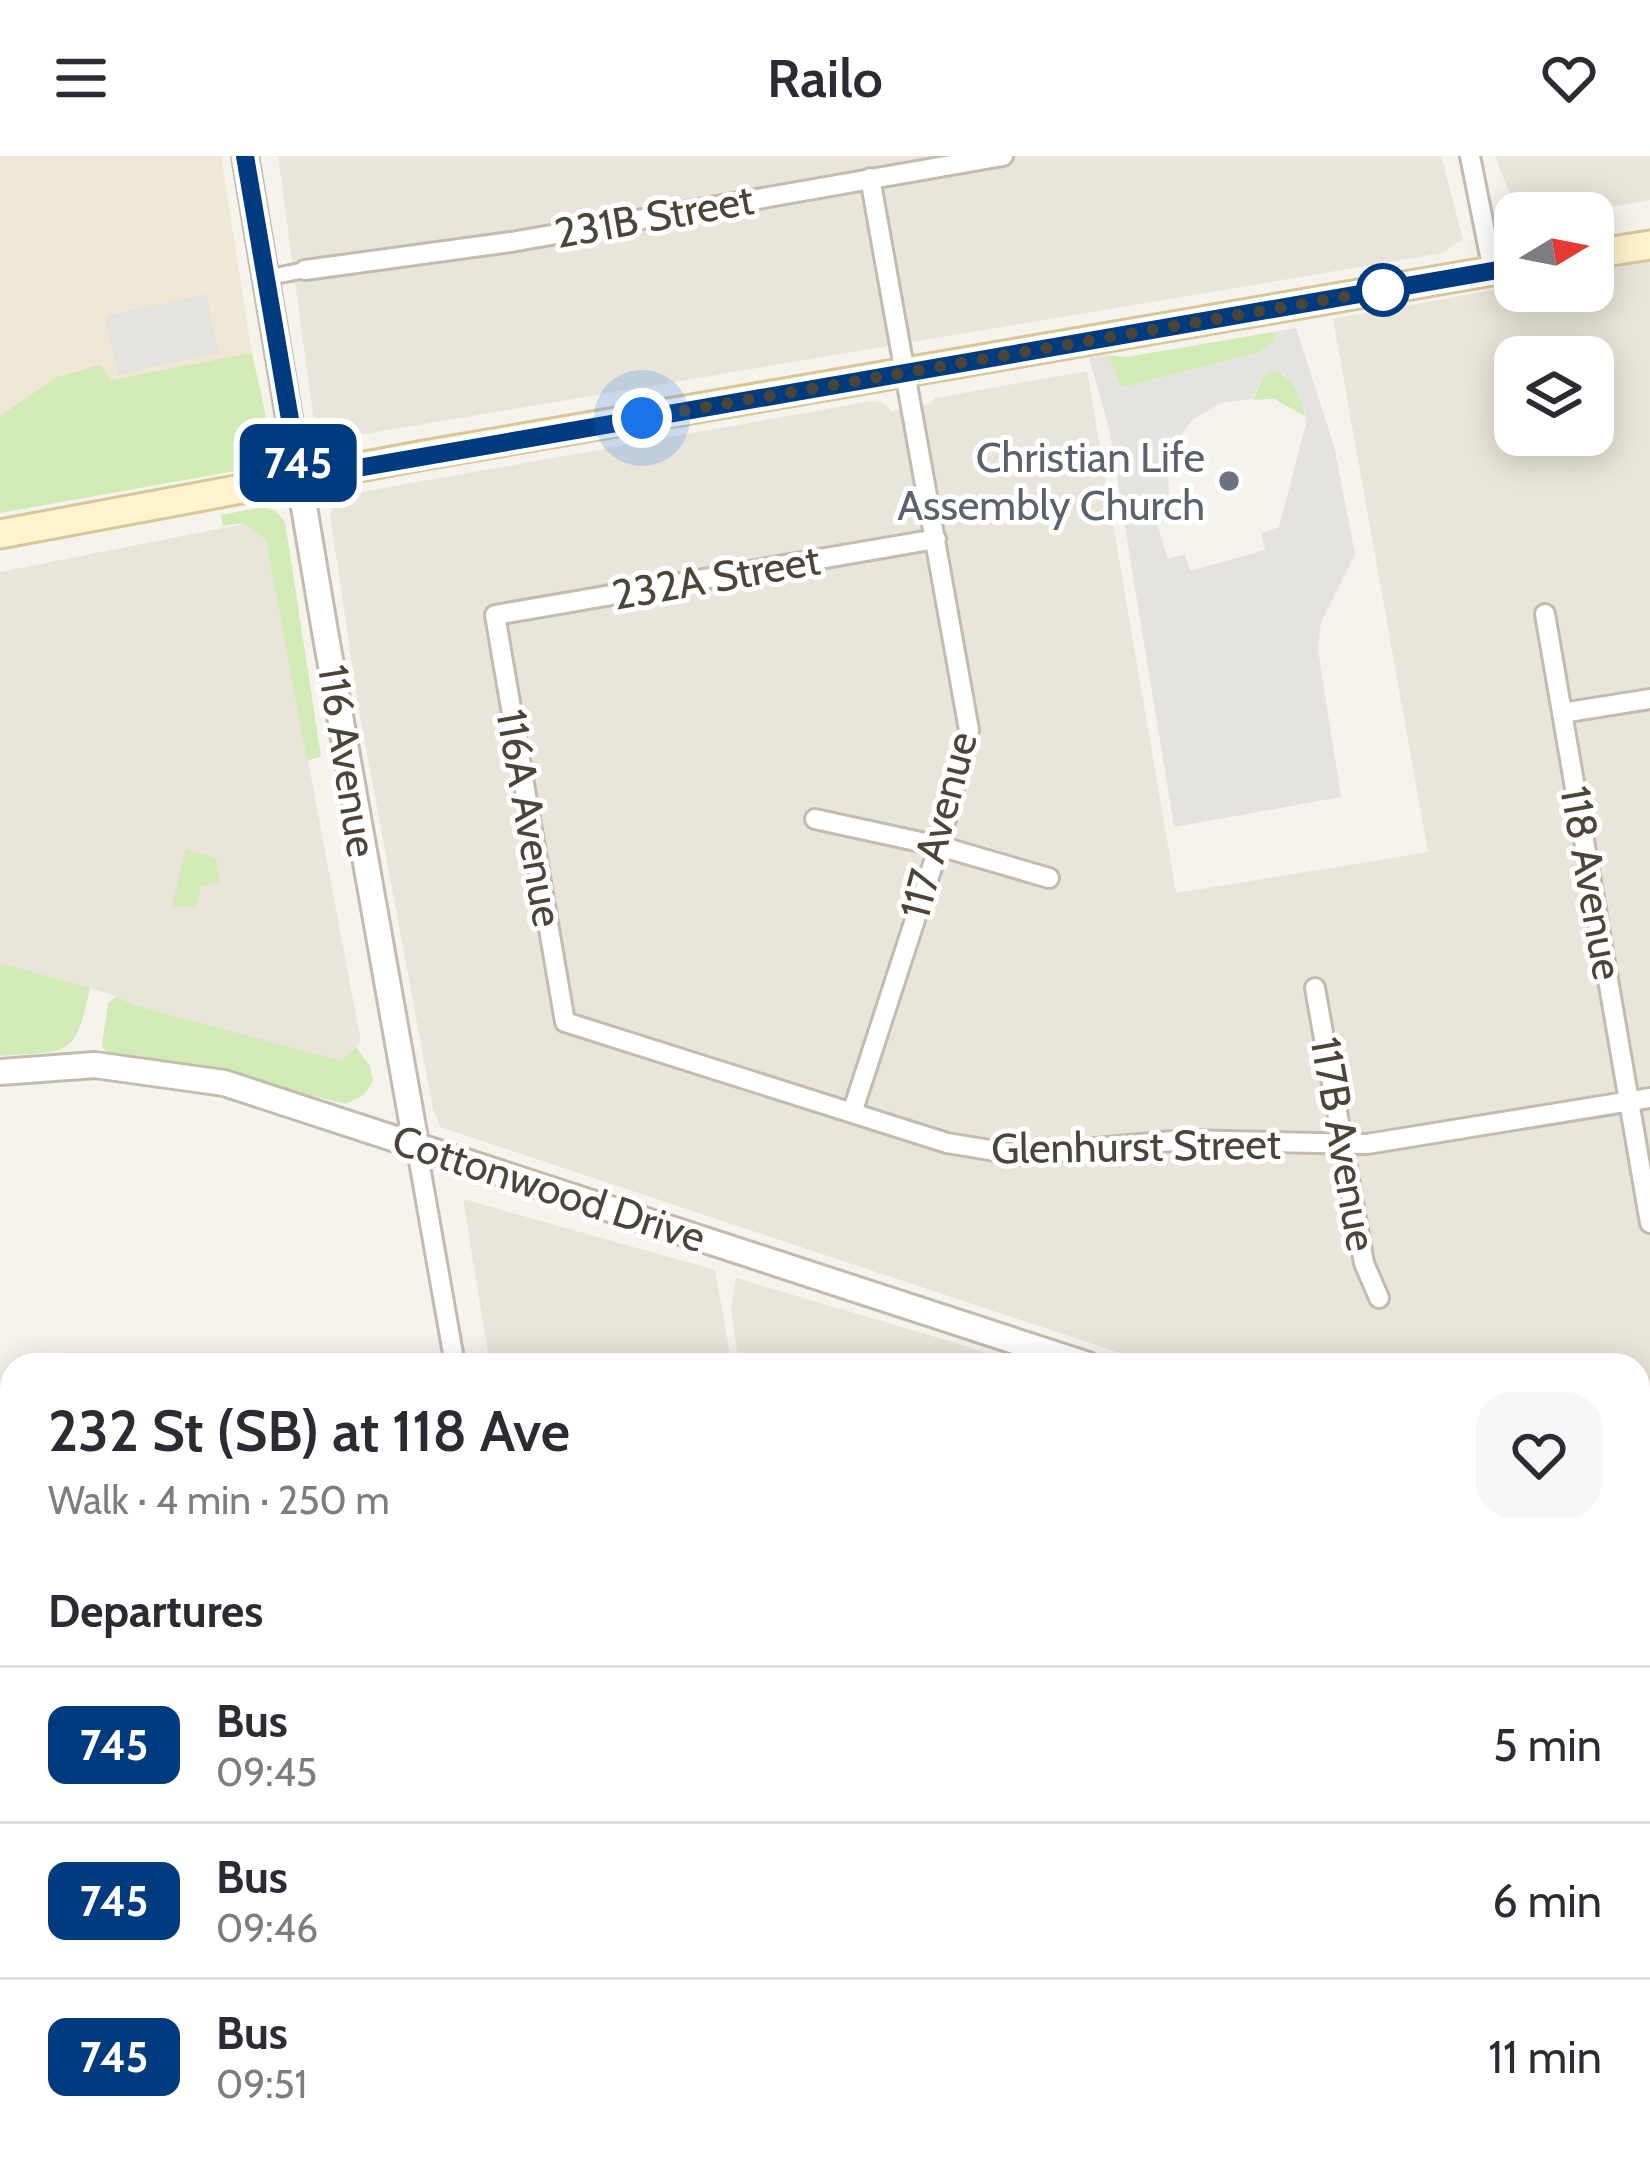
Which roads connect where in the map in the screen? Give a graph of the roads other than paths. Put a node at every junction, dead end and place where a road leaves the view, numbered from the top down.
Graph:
1 (245, 156) edge
2 (1003, 156) edge
3 (1470, 156) edge
4 (870, 178) junction
5 (1494, 236) edge
6 (1650, 244) edge
7 (1614, 250) edge
8 (305, 270) joint
9 (1494, 271) edge
10 (265, 278) junction
11 (903, 373) junction
12 (300, 478) junction
13 (0, 534) edge
14 (936, 539) junction
15 (1546, 614) dead end
16 (495, 615) joint
17 (1650, 699) edge
18 (1562, 713) junction
19 (815, 819) dead end
20 (939, 847) junction
21 (1049, 878) dead end
22 (1316, 988) dead end
23 (565, 1022) joint
24 (0, 1072) edge
25 (1650, 1098) edge
26 (1629, 1101) junction
27 (852, 1113) junction
28 (416, 1144) junction
29 (1342, 1144) junction
30 (1650, 1223) edge
31 (1379, 1298) dead end
32 (453, 1353) edge
33 (1052, 1353) edge

1 - 10 street, 116 Avenue
2 - 4 street, 231B Street
3 - 5 street
4 - 8 street, 231B Street
4 - 11 street, 117 Avenue
6 - 7 main road
8 - 10 street
9 - 11 main road
10 - 12 street, 116 Avenue
11 - 12 main road
11 - 14 street, 117 Avenue
12 - 13 main road
12 - 28 street, 116 Avenue
14 - 16 street, 232A Street
14 - 20 street, 117 Avenue
15 - 18 street, 118 Avenue
16 - 23 street, 116A Avenue
17 - 18 street
18 - 26 street, 118 Avenue
19 - 20 street
20 - 21 street
20 - 27 street, 117 Avenue
22 - 29 street, 117B Avenue
23 - 27 street, Glenhurst Street
24 - 28 street, Cottonwood Drive
25 - 26 street, Glenhurst Street
26 - 29 street, Glenhurst Street
26 - 30 street, 118 Avenue
27 - 29 street, Glenhurst Street
28 - 32 street, 116 Avenue
28 - 33 street, Cottonwood Drive
29 - 31 street, 117B Avenue

